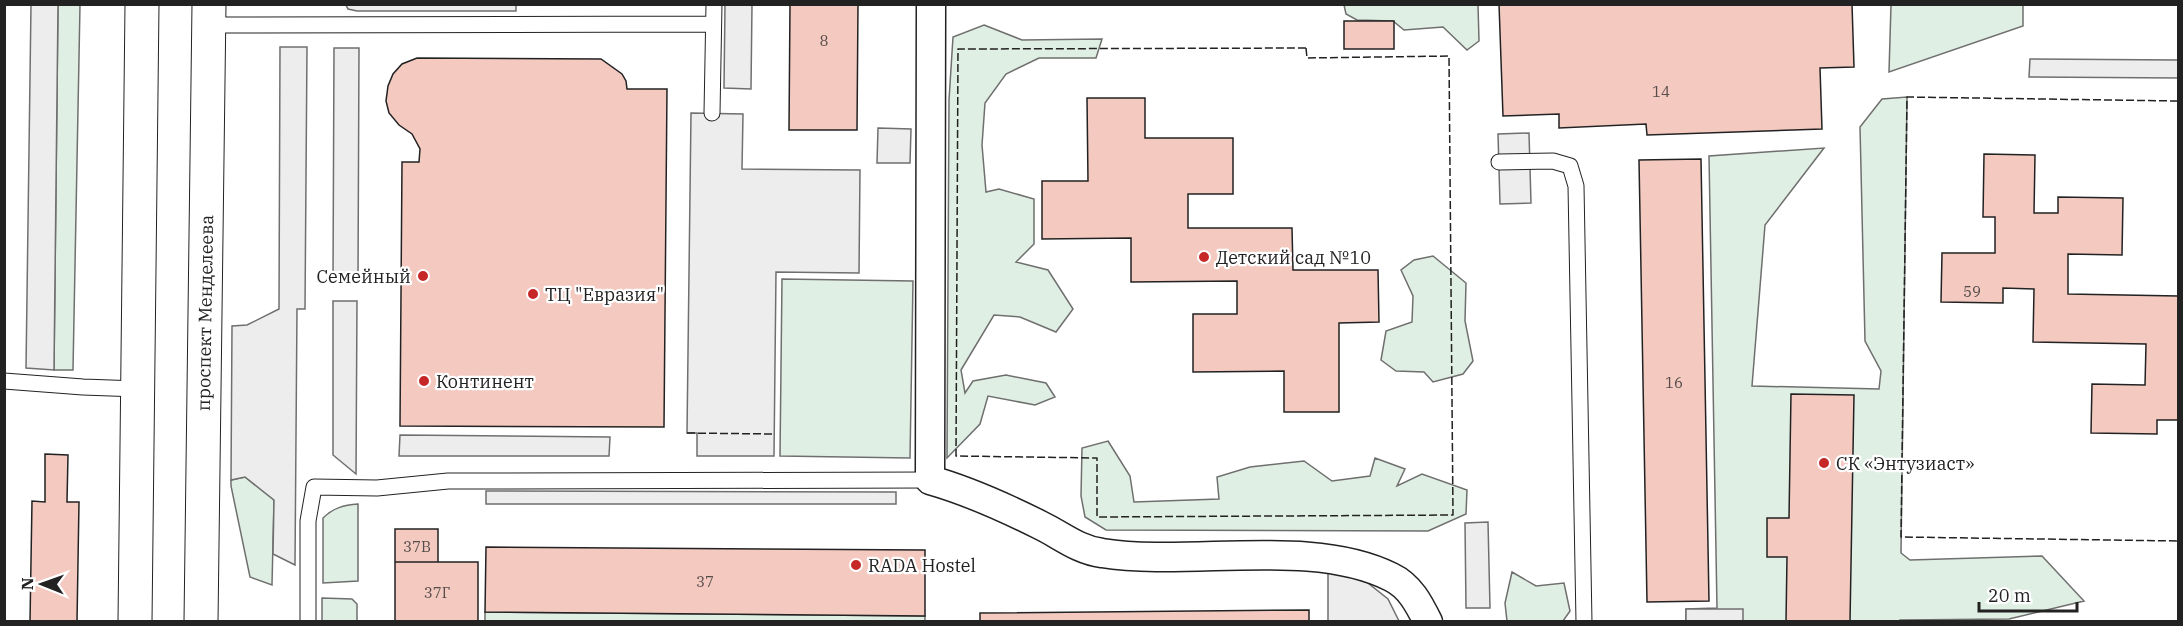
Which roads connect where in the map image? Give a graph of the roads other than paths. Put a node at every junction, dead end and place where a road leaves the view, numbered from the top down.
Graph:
1 (142, 4) edge
2 (714, 4) edge
3 (931, 4) edge
4 (209, 15) edge
5 (713, 24) junction
6 (712, 113) dead end
7 (1499, 162) dead end
8 (4, 381) edge
9 (138, 388) junction
10 (930, 480) junction
11 (135, 621) edge
12 (201, 621) edge
13 (308, 621) edge
14 (1428, 621) edge
15 (1584, 621) edge

1 - 9 main road
2 - 5 lane
3 - 10 street
4 - 5 lane
4 - 12 main road, проспект Менделеева
5 - 6 lane
7 - 15 lane
8 - 9 lane
9 - 11 main road
10 - 13 lane
10 - 14 street

